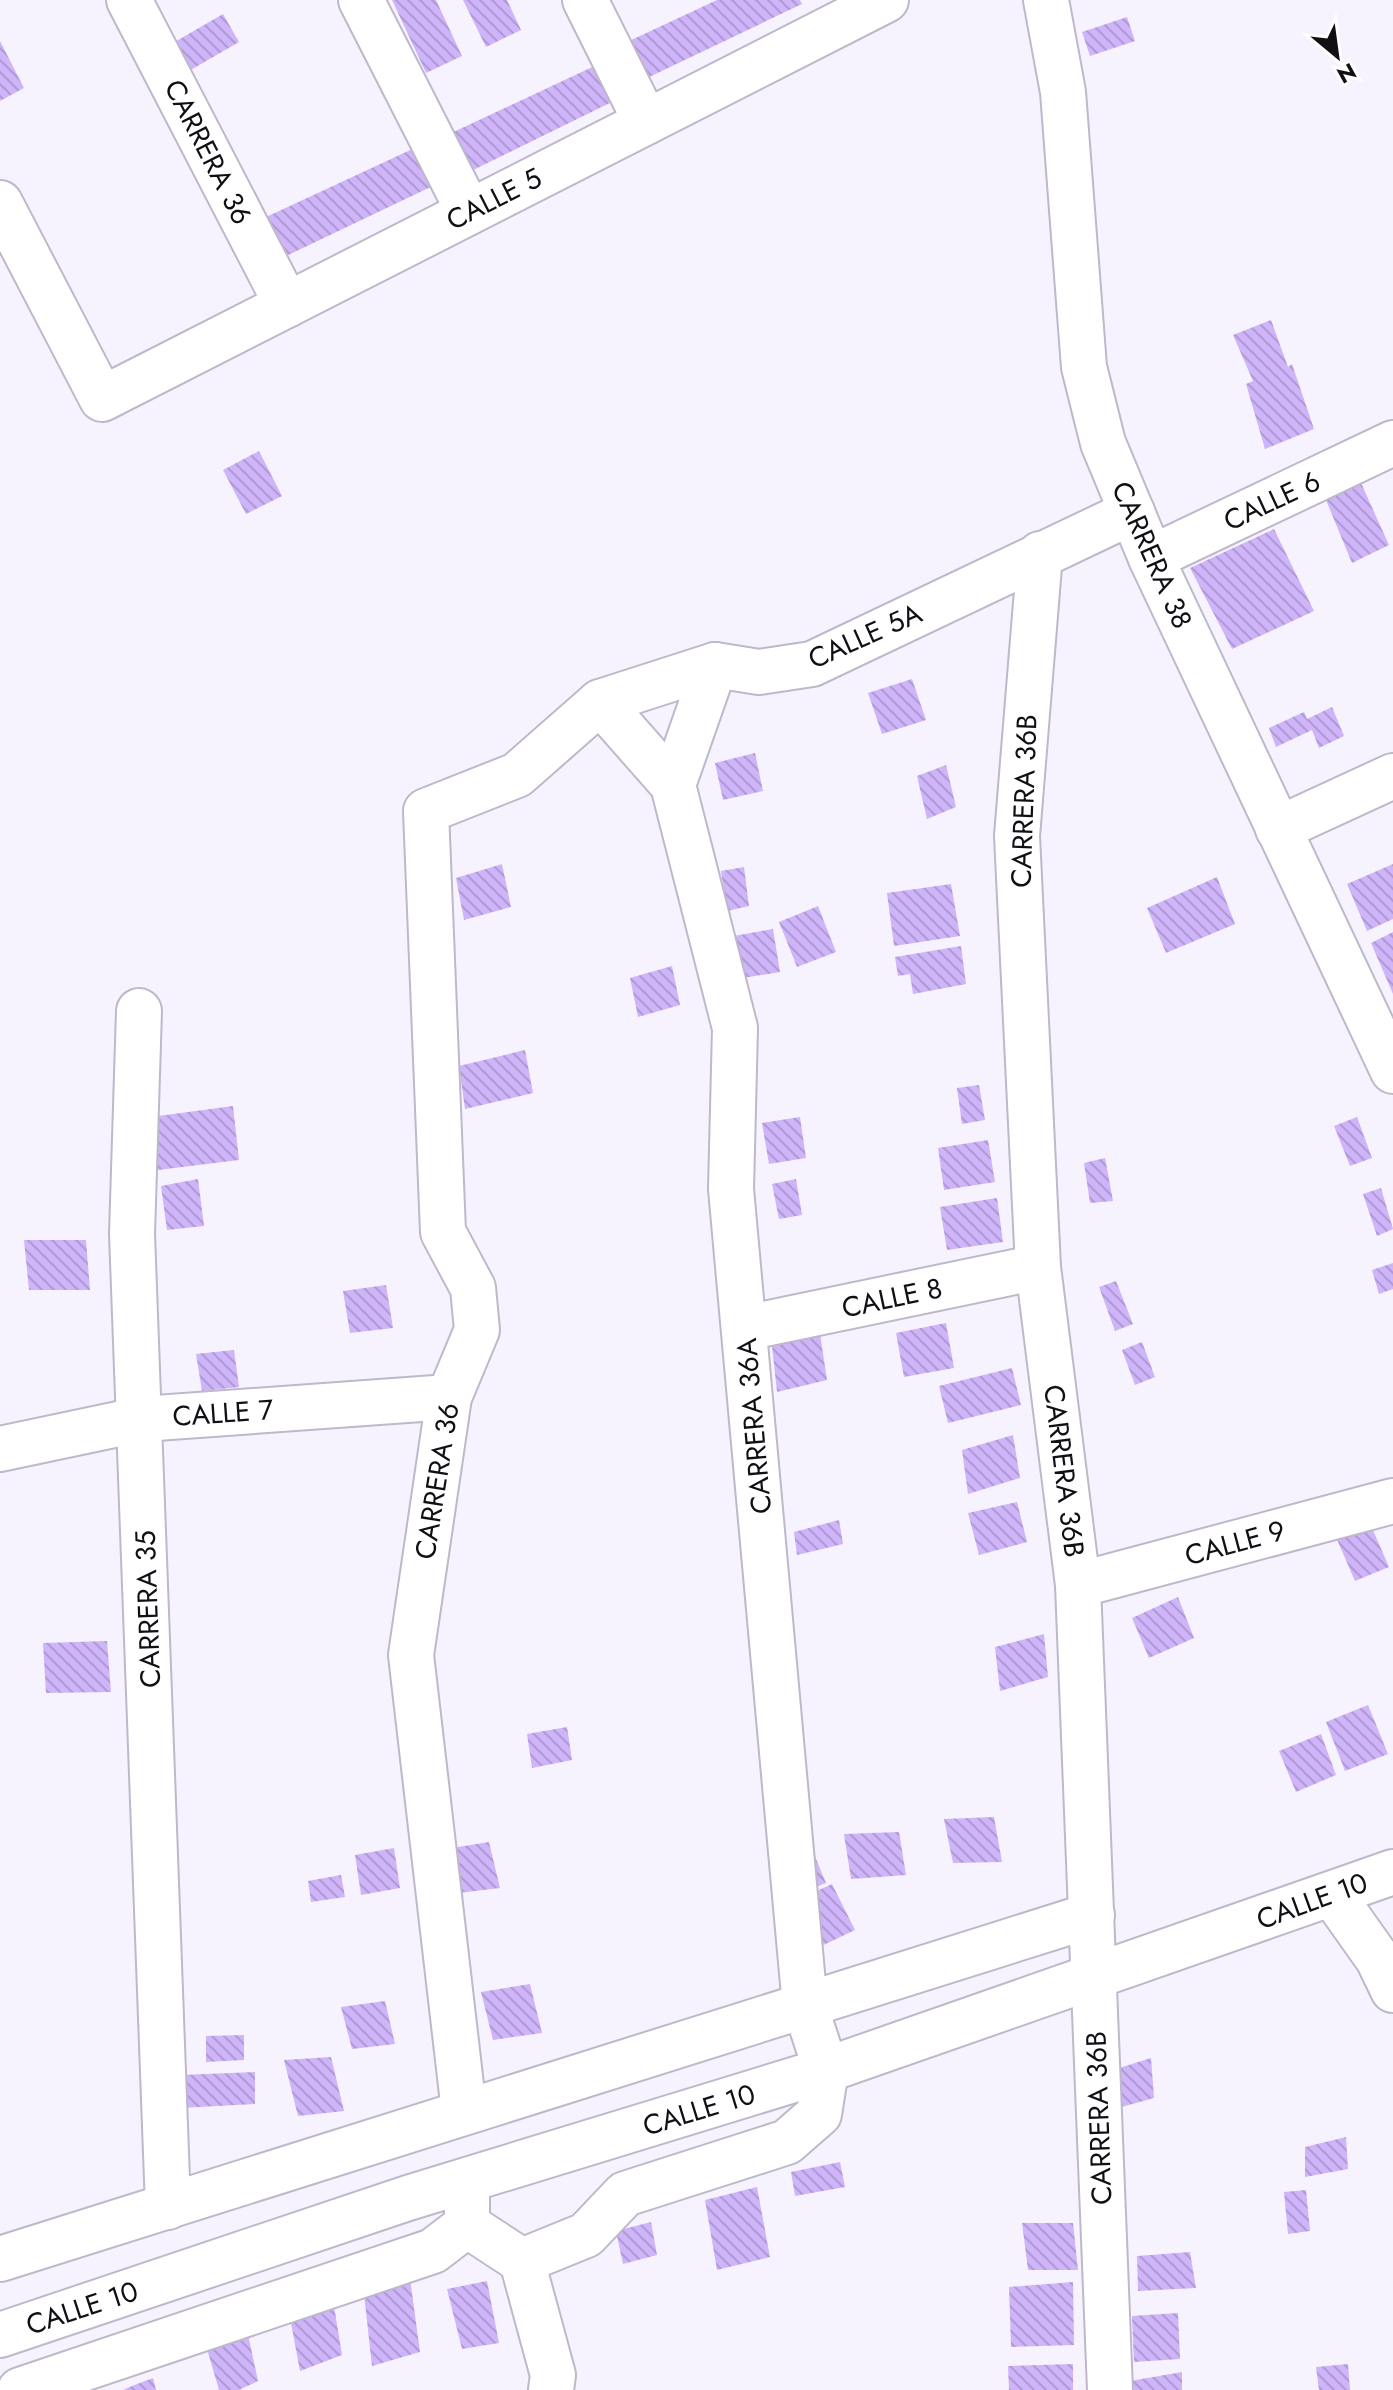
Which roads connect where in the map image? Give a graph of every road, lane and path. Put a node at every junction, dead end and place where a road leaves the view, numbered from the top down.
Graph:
1 (129, 0) edge
2 (361, 0) edge
3 (585, 0) edge
4 (886, 0) edge
5 (1046, 0) edge
6 (830, 13) edge
7 (646, 122) junction
8 (0, 203) edge
9 (469, 212) junction
10 (287, 305) junction
11 (1393, 443) edge
12 (1132, 512) junction
13 (1040, 554) junction
14 (1151, 558) junction
15 (715, 665) junction
16 (600, 702) junction
17 (1393, 776) edge
18 (673, 785) junction
19 (426, 811) joint
20 (1278, 829) junction
21 (139, 1011) dead end
22 (1393, 1071) edge
23 (1038, 1267) junction
24 (745, 1328) junction
25 (449, 1397) junction
26 (142, 1419) junction
27 (0, 1449) edge
28 (1393, 1501) edge
29 (1078, 1585) junction
30 (1393, 1872) edge
31 (1332, 1894) junction
32 (1092, 1915) junction
33 (1094, 1979) junction
34 (1393, 1990) edge
35 (805, 2006) junction
36 (826, 2070) junction
37 (464, 2111) junction
38 (393, 2134) junction
39 (467, 2181) junction
40 (408, 2198) junction
41 (168, 2207) junction
42 (467, 2225) junction
43 (0, 2259) edge
44 (522, 2261) junction
45 (0, 2335) edge
46 (20, 2390) edge
47 (551, 2390) edge
48 (1110, 2390) edge

1 - 10 street, CARRERA 36
2 - 9 street
3 - 7 street
4 - 6 street, CALLE 5
5 - 12 street, CARRERA 38
6 - 7 street, CALLE 5
7 - 9 street, CALLE 5
8 - 10 street, CALLE 5
9 - 10 street, CALLE 5
11 - 14 street, CALLE 6
12 - 13 street, CALLE 5A
12 - 14 street, CARRERA 38
13 - 15 street, CALLE 5A
13 - 23 street, CARRERA 36B
14 - 20 street, CARRERA 38
15 - 16 street, CALLE 5A
15 - 18 street
16 - 18 street, CARRERA 36A
16 - 19 street, CALLE 5A
17 - 20 street
18 - 24 street, CARRERA 36A
19 - 25 street, CARRERA 36
20 - 22 street, CARRERA 38
21 - 26 street, CARRERA 35
23 - 24 street, CALLE 8
23 - 29 street, CARRERA 36B
24 - 35 street, CARRERA 36A
25 - 26 street, CALLE 7
25 - 37 street, CARRERA 36
26 - 27 street, CALLE 7
26 - 41 street, CARRERA 35
28 - 29 street, CALLE 9
29 - 32 street, CARRERA 36B
30 - 31 street, CALLE 10
31 - 33 street, CALLE 10
31 - 34 street
32 - 33 street, CARRERA 36B
32 - 35 street
33 - 36 street, CALLE 10
33 - 48 street, CARRERA 36B
35 - 36 street, CARRERA 36A
35 - 37 street
36 - 39 street, CALLE 10
36 - 44 street
37 - 38 street
38 - 40 street
38 - 41 street
39 - 40 street, CALLE 10
39 - 42 street
40 - 45 street, CALLE 10
41 - 43 street
42 - 44 street
42 - 46 street
44 - 47 street

